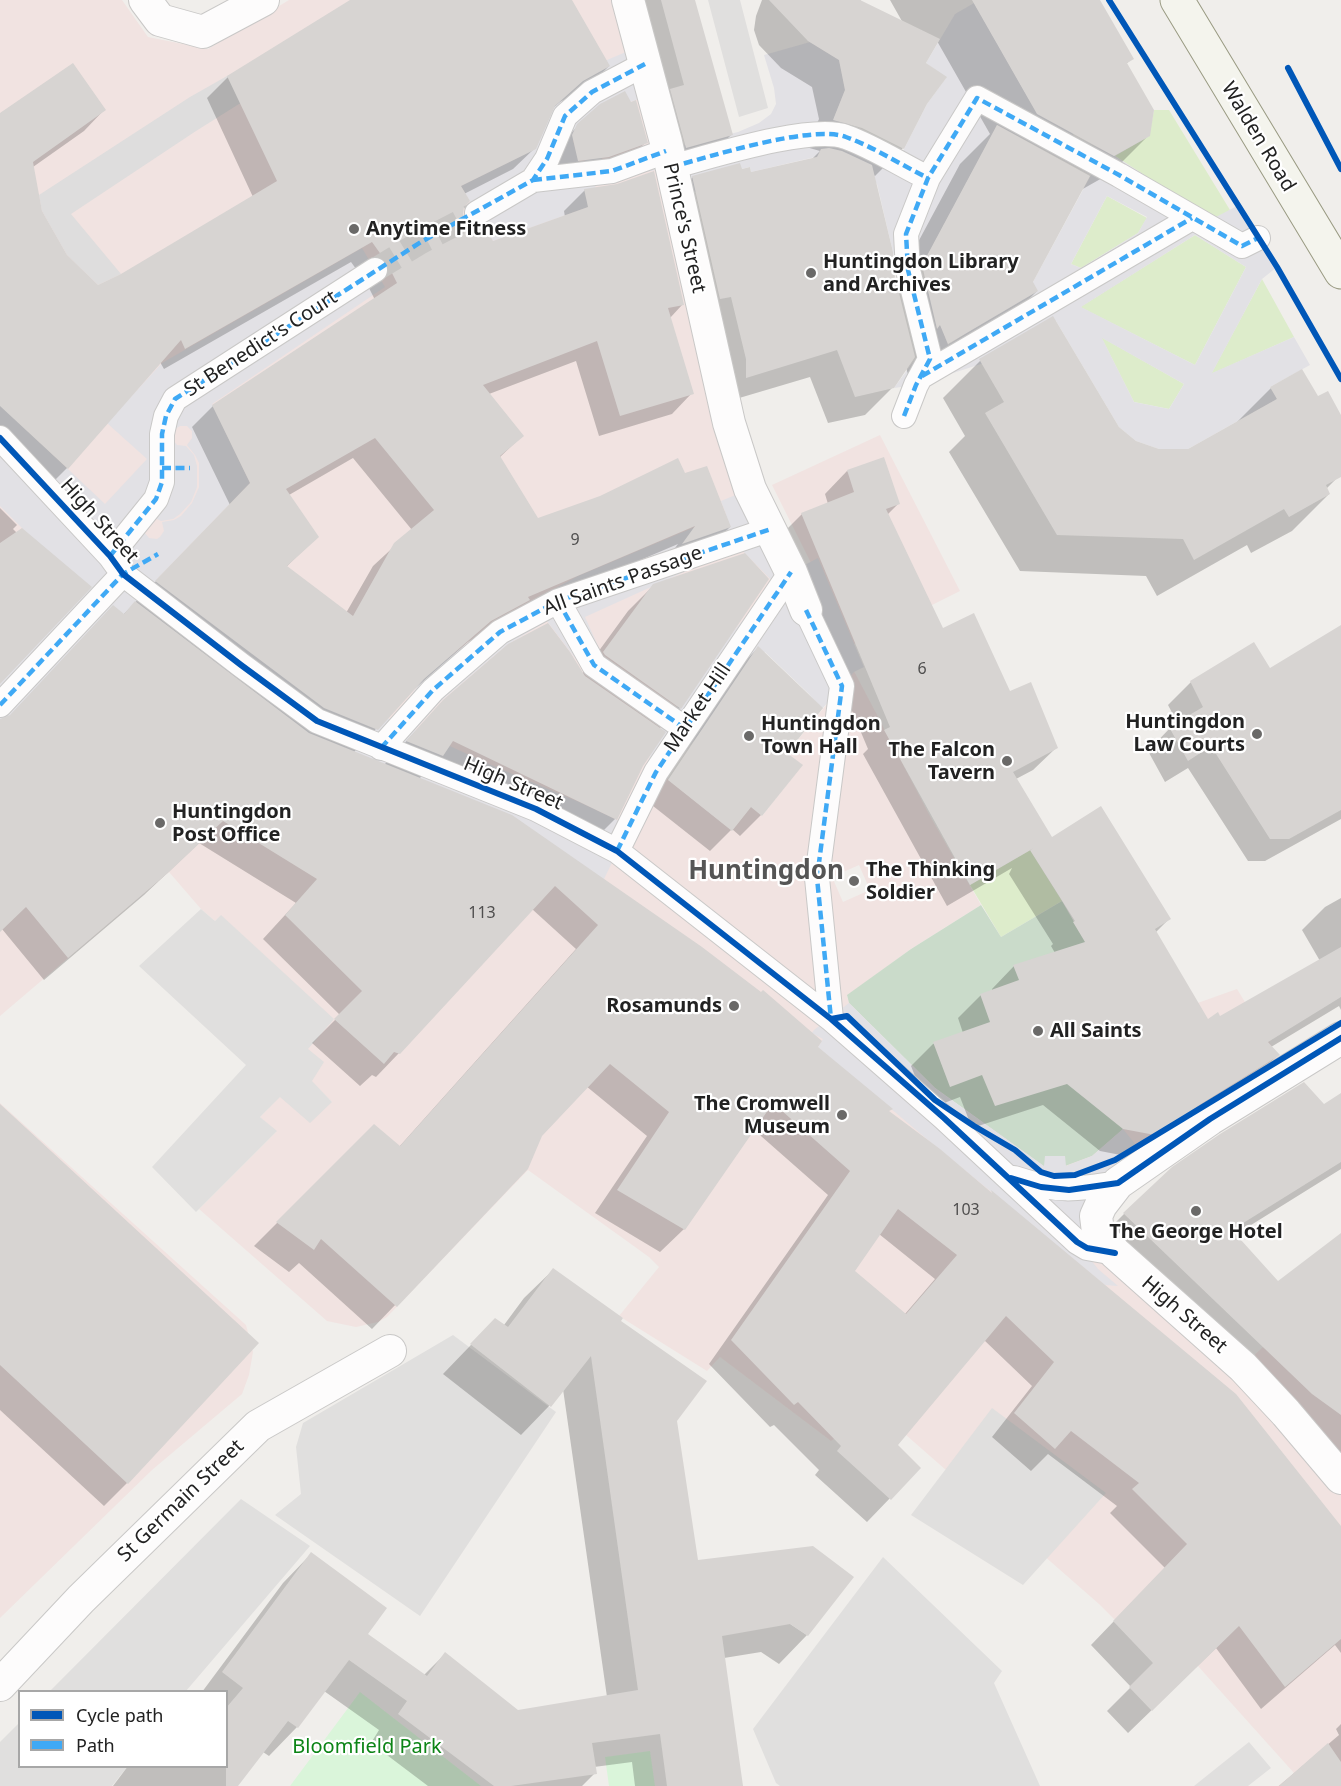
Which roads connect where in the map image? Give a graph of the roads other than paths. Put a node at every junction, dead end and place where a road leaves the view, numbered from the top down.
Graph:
1 (145, 0) edge
2 (263, 0) edge
3 (628, 0) edge
4 (1180, 1) edge
5 (645, 64) junction
6 (669, 159) junction
7 (928, 178) junction
8 (533, 180) junction
9 (477, 213) tunnel mouth
10 (1192, 218) junction
11 (1258, 238) dead end
12 (375, 270) tunnel mouth
13 (1341, 272) edge
14 (922, 376) junction
15 (904, 416) dead end
16 (0, 438) edge
17 (771, 528) junction
18 (117, 565) junction
19 (791, 572) junction
20 (558, 601) junction
21 (806, 610) joint
22 (0, 705) edge
23 (684, 728) junction
24 (381, 748) junction
25 (617, 851) junction
26 (831, 1019) junction
27 (1341, 1038) edge
28 (1008, 1177) junction
29 (1118, 1183) junction
30 (1115, 1253) junction
31 (390, 1351) dead end
32 (1341, 1478) edge
33 (0, 1684) edge

1 - 2 street
3 - 5 street, Prince's Street
4 - 13 main road, Walden Road
5 - 6 street, Prince's Street
5 - 8 street
6 - 7 street
6 - 8 street
6 - 17 street, Prince's Street
7 - 10 street
7 - 14 street
8 - 9 street
10 - 11 street
10 - 14 street
12 - 18 street, St Benedict's Court
14 - 15 street
16 - 18 street, High Street
17 - 19 street
17 - 20 street, All Saints Passage
18 - 22 street, St Benedict's Court
18 - 24 street, High Street
19 - 21 street
19 - 23 street, Market Hill
20 - 23 street
20 - 24 street, All Saints Passage
21 - 26 street
23 - 25 street, Market Hill
24 - 25 street, High Street
25 - 26 street, High Street
26 - 28 street, High Street
27 - 29 street
28 - 29 street, High Street
28 - 30 street, High Street
29 - 30 street
30 - 32 street, High Street
31 - 33 street, St Germain Street

